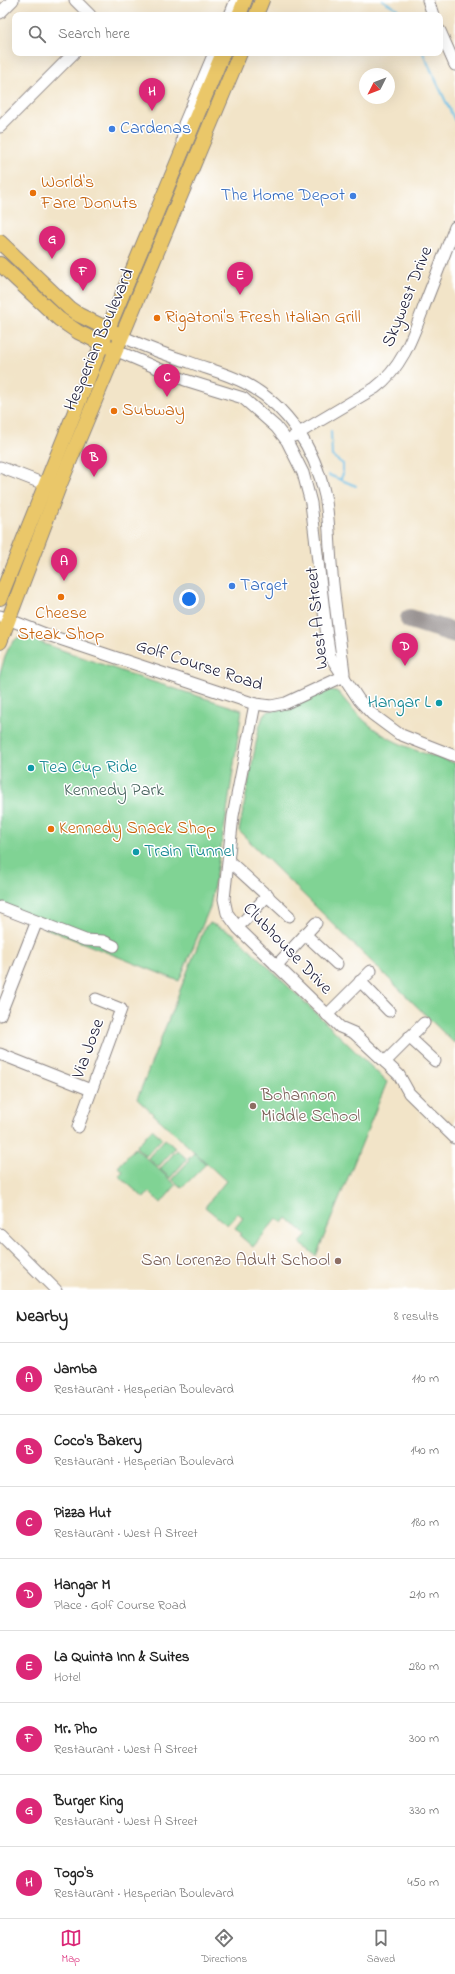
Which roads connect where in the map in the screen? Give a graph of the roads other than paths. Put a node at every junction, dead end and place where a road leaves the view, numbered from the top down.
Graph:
1 (13, 0) edge
2 (75, 0) edge
3 (236, 0) edge
4 (245, 0) edge
5 (262, 0) edge
6 (428, 0) edge
7 (87, 12) edge
8 (231, 12) edge
9 (240, 12) edge
10 (257, 12) edge
11 (432, 12) edge
12 (0, 13) edge
13 (443, 38) edge
14 (71, 56) edge
15 (213, 56) edge
16 (222, 56) edge
17 (239, 56) edge
18 (455, 65) edge
19 (0, 127) edge
20 (180, 154) junction
21 (455, 227) edge
22 (2, 248) edge
23 (0, 264) edge
24 (108, 329) junction
25 (121, 336) junction
26 (102, 343) junction
27 (115, 350) junction
28 (299, 433) junction
29 (287, 440) junction
30 (0, 467) edge
31 (51, 487) junction
32 (1, 593) edge
33 (4, 618) edge
34 (0, 642) edge
35 (344, 676) junction
36 (255, 704) junction
37 (455, 756) edge
38 (229, 861) junction
39 (268, 895) junction
40 (0, 907) edge
41 (289, 916) dead end
42 (243, 922) dead end
43 (316, 923) dead end
44 (35, 926) dead end
45 (306, 934) junction
46 (114, 946) dead end
47 (337, 964) dead end
48 (276, 966) junction
49 (371, 971) dead end
50 (360, 981) junction
51 (96, 999) dead end
52 (389, 1010) dead end
53 (0, 1015) edge
54 (327, 1015) junction
55 (424, 1023) dead end
56 (410, 1037) junction
57 (0, 1054) edge
58 (435, 1061) dead end
59 (385, 1062) junction
60 (91, 1090) junction
61 (78, 1127) dead end
62 (455, 1138) edge
63 (0, 1234) edge
64 (56, 1290) edge

1 - 12 street
2 - 7 street
3 - 8 street
4 - 9 main road
5 - 10 main road
6 - 11 street
13 - 18 street
14 - 19 street
15 - 20 street, Hesperian Boulevard
16 - 20 main road, Hesperian Boulevard
17 - 25 main road, Hesperian Boulevard
20 - 24 main road, Hesperian Boulevard
21 - 28 street, Skywest Drive
22 - 24 main road, West A Street
23 - 26 main road, West A Street
24 - 25 main road, West A Street
24 - 26 main road, Hesperian Boulevard
25 - 27 main road, Hesperian Boulevard
25 - 28 street, West A Street
26 - 27 main road, West A Street
26 - 31 main road, Hesperian Boulevard
27 - 29 street, West A Street
27 - 31 main road, Hesperian Boulevard
28 - 29 street, Skywest Drive
28 - 35 street, West A Street
29 - 35 street, West A Street
30 - 31 street
31 - 32 main road, Hesperian Boulevard
31 - 33 main road, Hesperian Boulevard
33 - 34 main road, Hesperian Boulevard
33 - 36 street, Golf Course Road
35 - 36 street, Golf Course Road
35 - 37 street
36 - 38 street, Clubhouse Drive
38 - 39 street
38 - 48 street, Clubhouse Drive
39 - 41 street
39 - 42 street
40 - 46 street
43 - 45 street
44 - 53 street
45 - 47 street
45 - 48 street
48 - 54 street, Clubhouse Drive
49 - 50 street
50 - 52 street
50 - 54 street
51 - 60 street, Via Jose
54 - 59 street, Clubhouse Drive
55 - 56 street
56 - 58 street
56 - 59 street
57 - 60 street
59 - 62 street, Clubhouse Drive
60 - 61 street, Via Jose
63 - 64 street

